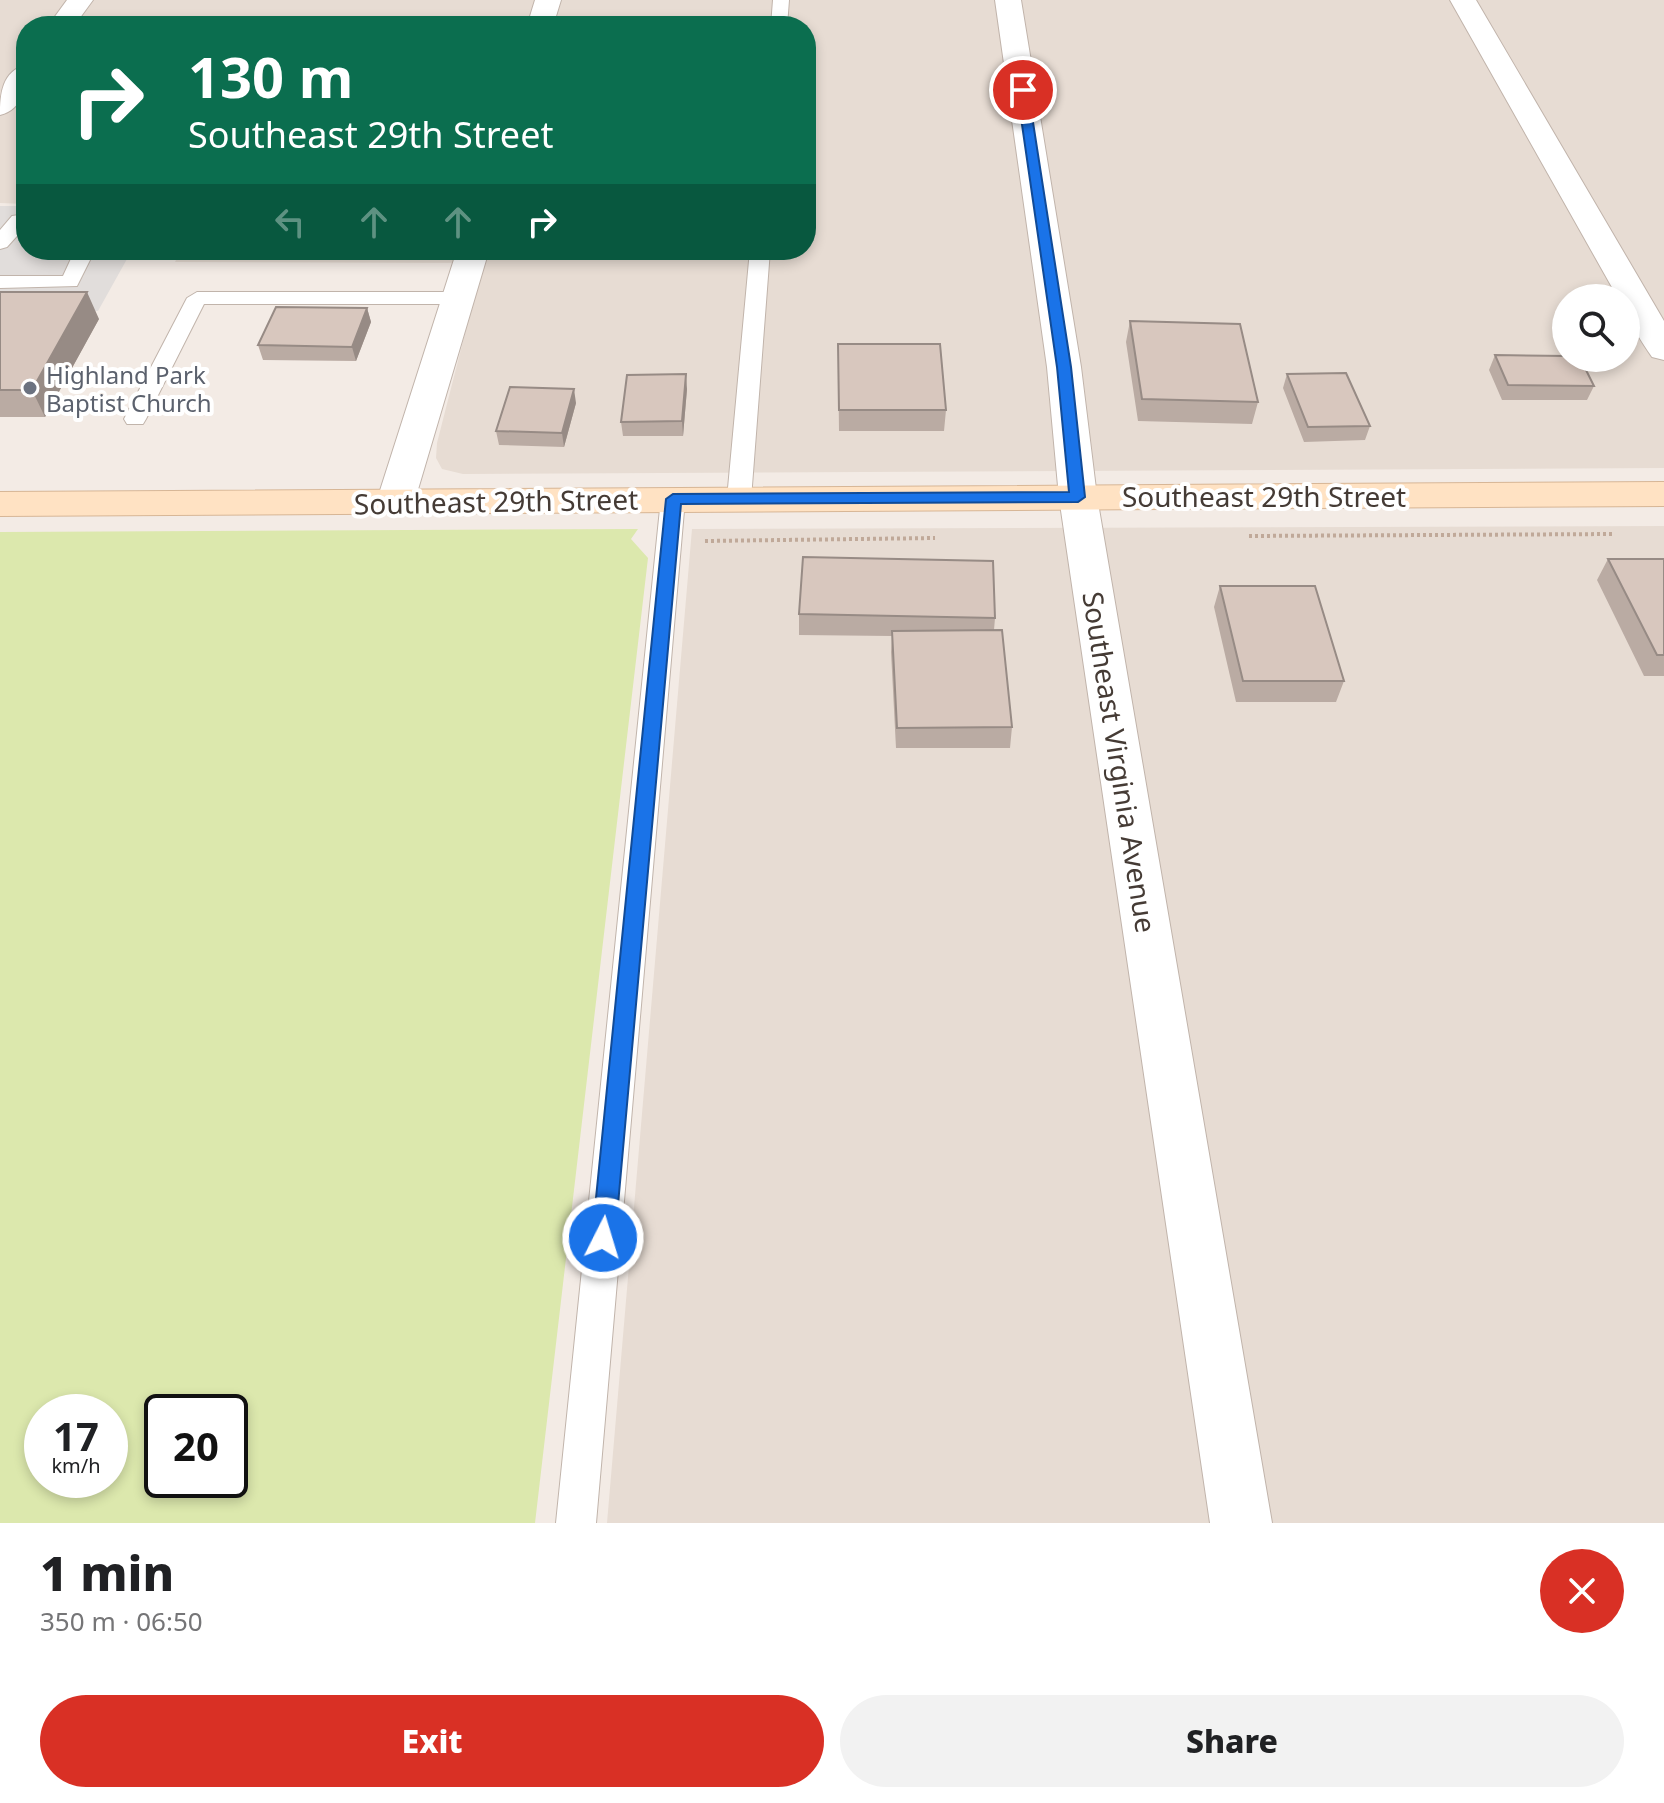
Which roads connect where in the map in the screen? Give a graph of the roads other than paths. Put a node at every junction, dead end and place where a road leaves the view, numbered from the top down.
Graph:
1 (1008, 0) edge
2 (1463, 0) edge
3 (16, 86) edge
4 (0, 107) edge
5 (16, 224) edge
6 (0, 243) edge
7 (80, 260) edge
8 (470, 260) edge
9 (759, 260) edge
10 (0, 282) edge
11 (458, 298) junction
12 (1664, 350) edge
13 (135, 419) dead end
14 (1664, 494) edge
15 (1078, 497) junction
16 (673, 499) junction
17 (739, 499) junction
18 (395, 503) junction
19 (0, 504) edge
20 (576, 1523) edge
21 (1241, 1523) edge

1 - 15 street, Southeast Virginia Avenue
2 - 12 street
3 - 4 street
5 - 6 lane
7 - 10 lane
8 - 11 street
9 - 17 lane
11 - 13 lane
11 - 18 street
14 - 15 main road, Southeast 29th Street
15 - 17 main road, Southeast 29th Street
15 - 21 street, Southeast Virginia Avenue
16 - 17 main road, Southeast 29th Street
16 - 18 main road, Southeast 29th Street
16 - 20 lane
18 - 19 main road, Southeast 29th Street

